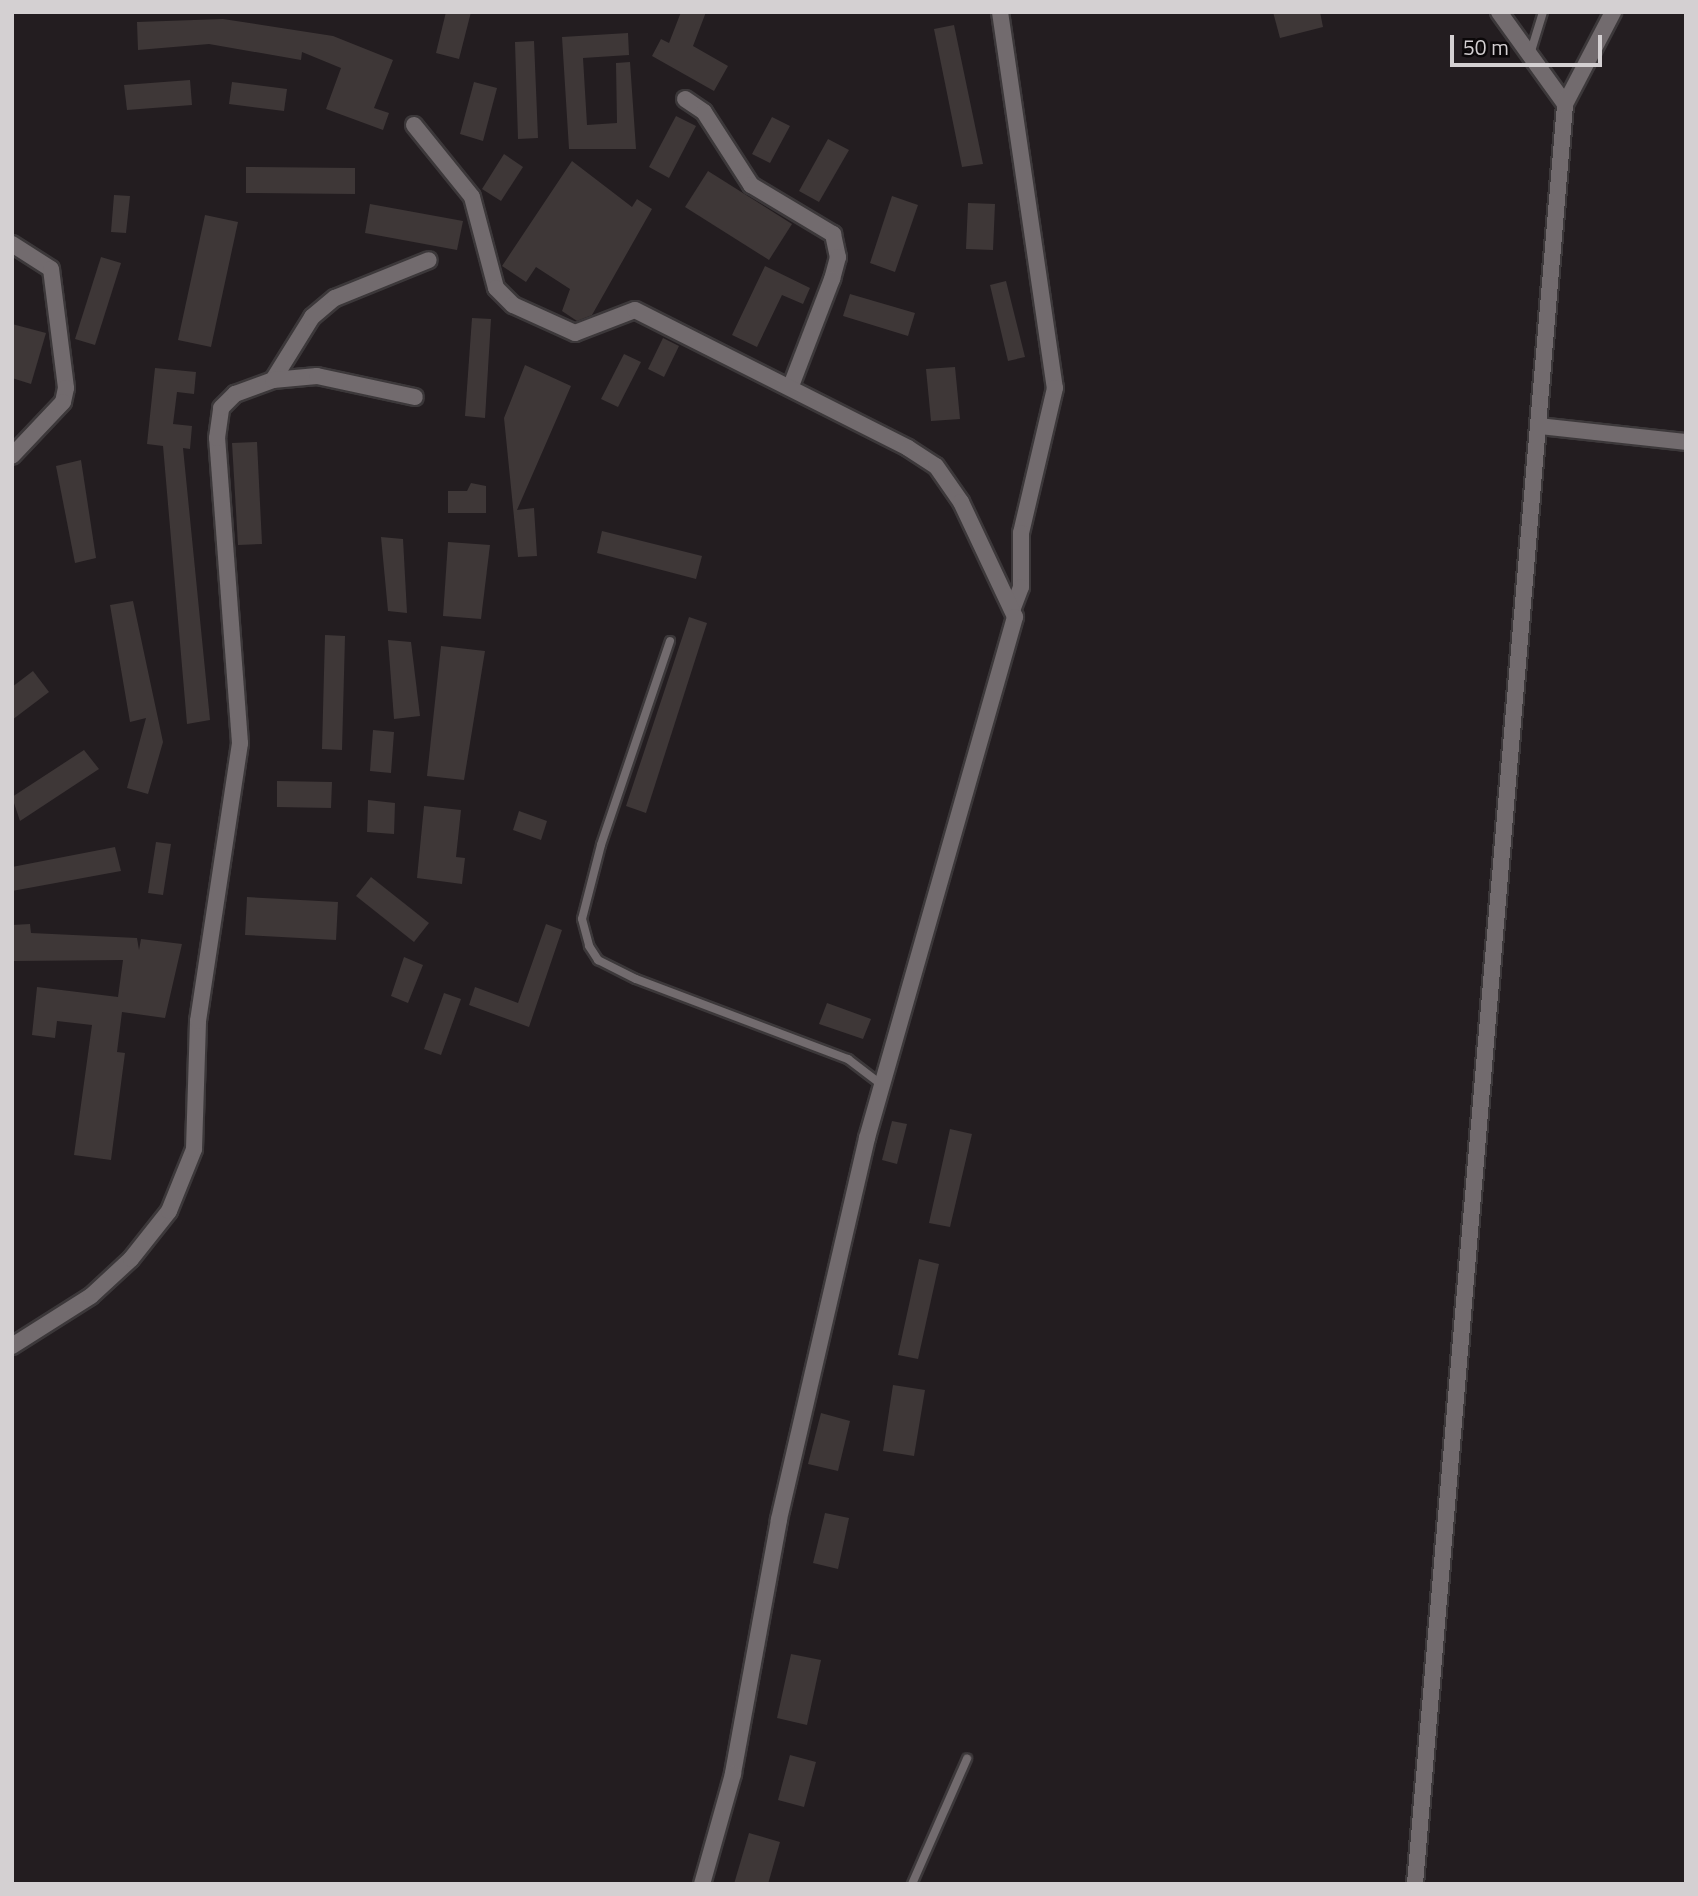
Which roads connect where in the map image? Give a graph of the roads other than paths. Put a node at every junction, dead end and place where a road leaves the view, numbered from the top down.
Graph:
1 (1000, 12) edge
2 (1499, 12) edge
3 (1543, 12) edge
4 (1613, 12) edge
5 (1531, 51) junction
6 (685, 99) dead end
7 (1565, 104) junction
8 (414, 125) dead end
9 (12, 244) edge
10 (429, 260) dead end
11 (273, 380) junction
12 (791, 386) junction
13 (415, 397) dead end
14 (1539, 426) junction
15 (1686, 442) edge
16 (12, 457) edge
17 (1013, 608) junction
18 (670, 641) dead end
19 (882, 1085) junction
20 (12, 1346) edge
21 (967, 1759) dead end
22 (702, 1884) edge
23 (912, 1884) edge
24 (1415, 1884) edge

1 - 17 street
2 - 5 street
3 - 5 lane
4 - 7 street
5 - 7 street
6 - 12 street
7 - 14 street
8 - 12 street
9 - 16 street
10 - 11 street
11 - 13 street
11 - 20 street
12 - 17 street
14 - 15 street
14 - 24 street
17 - 19 street
18 - 19 lane
19 - 22 street
21 - 23 lane

